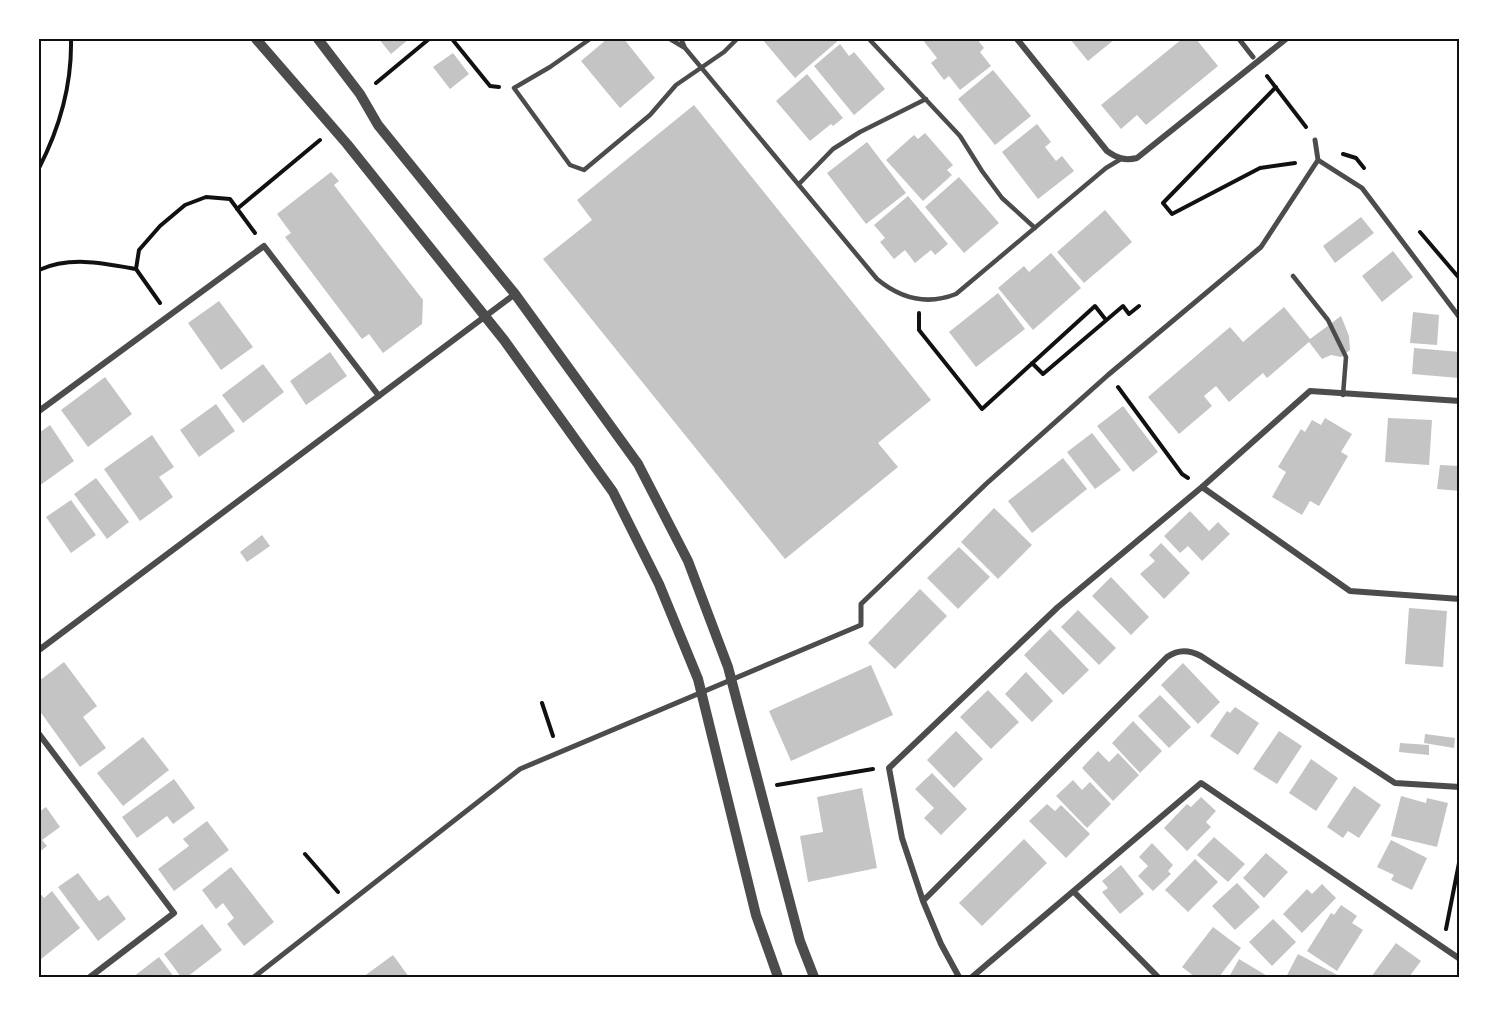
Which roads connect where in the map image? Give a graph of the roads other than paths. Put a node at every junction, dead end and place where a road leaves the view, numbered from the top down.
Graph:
1 (256, 39) edge
2 (318, 39) edge
3 (590, 39) edge
4 (670, 39) edge
5 (681, 39) edge
6 (737, 39) edge
7 (869, 39) edge
8 (1017, 39) edge
9 (1239, 39) edge
10 (1286, 39) edge
11 (686, 48) junction
12 (1252, 57) dead end
13 (701, 66) junction
14 (926, 99) junction
15 (1315, 140) road end
16 (1121, 159) junction
17 (1318, 160) junction
18 (799, 184) junction
19 (1035, 228) junction
20 (1293, 276) dead end
21 (515, 294) junction
22 (485, 317) junction
23 (1460, 318) edge
24 (1343, 394) junction
25 (379, 396) junction
26 (1460, 402) edge
27 (39, 411) edge
28 (1202, 487) junction
29 (1460, 599) edge
30 (39, 650) edge
31 (39, 734) edge
32 (1460, 787) edge
33 (1074, 892) junction
34 (922, 901) junction
35 (1460, 959) edge
36 (90, 977) edge
37 (254, 977) edge
38 (778, 977) edge
39 (814, 977) edge
40 (959, 977) edge
41 (972, 977) edge
42 (1158, 977) edge

1 - 22 street
2 - 21 street
3 - 13 lane
4 - 11 lane
5 - 11 lane
6 - 13 lane
7 - 14 lane
8 - 16 street
9 - 12 street
10 - 16 street
11 - 13 lane
13 - 18 lane
14 - 18 lane
14 - 19 lane
15 - 17 street
16 - 19 lane
17 - 23 street
17 - 37 street
18 - 19 lane
20 - 24 lane
21 - 22 street
21 - 39 street
22 - 25 street
22 - 38 street
24 - 26 street
24 - 28 street
25 - 27 street
25 - 30 street
28 - 29 street
28 - 34 street
31 - 36 street
32 - 34 street
33 - 35 street
33 - 41 street
33 - 42 street
34 - 40 street

